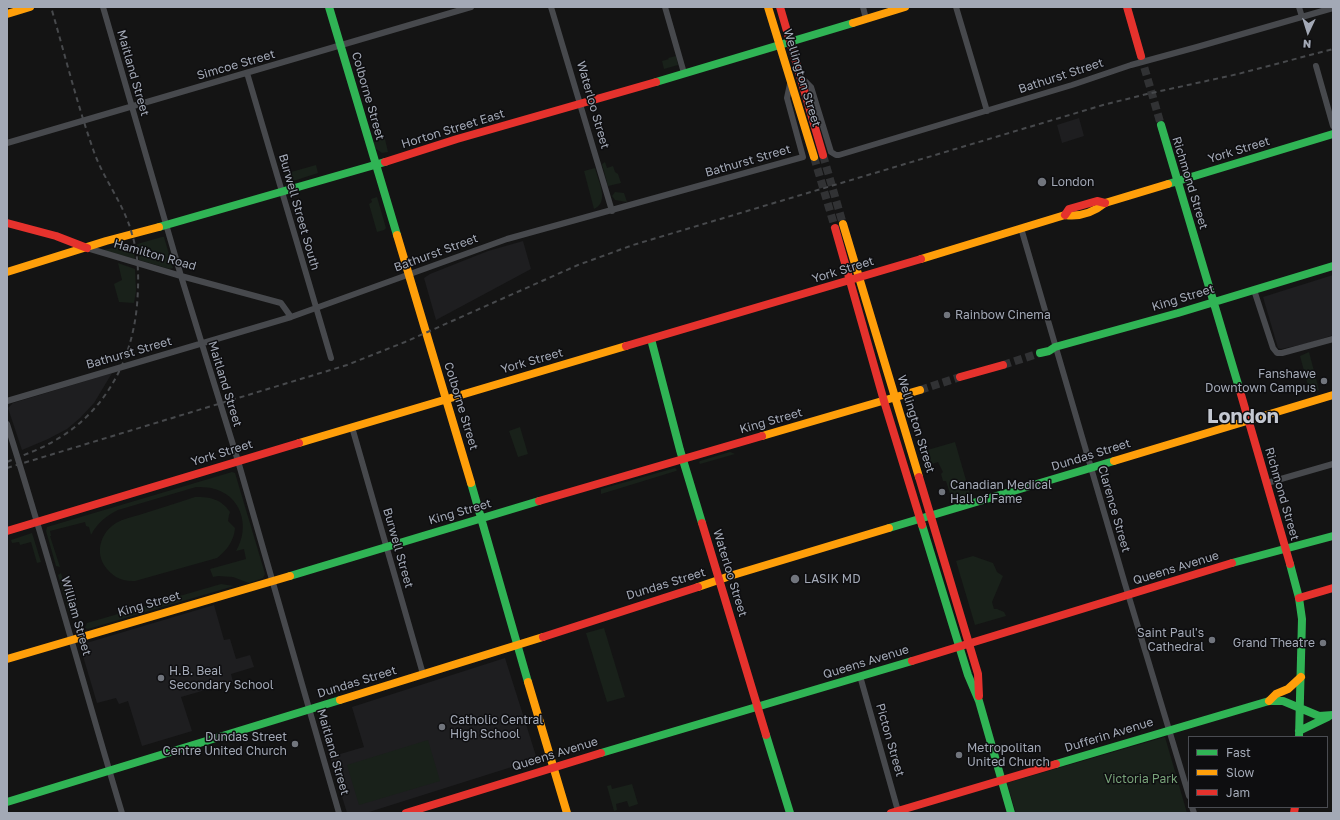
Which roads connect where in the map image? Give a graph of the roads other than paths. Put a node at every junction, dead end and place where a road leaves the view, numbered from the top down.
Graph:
1 (30, 7) edge
2 (103, 7) edge
3 (330, 7) edge
4 (471, 7) edge
5 (551, 7) edge
6 (665, 7) edge
7 (768, 7) edge
8 (780, 7) edge
9 (863, 7) edge
10 (905, 7) edge
11 (956, 7) edge
12 (1127, 7) edge
13 (1299, 7) edge
14 (1333, 8) edge
15 (7, 14) edge
16 (1302, 17) junction
17 (866, 19) junction
18 (790, 42) junction
19 (341, 45) junction
20 (779, 45) junction
21 (1141, 56) tunnel mouth
22 (1316, 66) dead end
23 (247, 73) junction
24 (684, 73) junction
25 (799, 76) junction
26 (791, 83) junction
27 (580, 103) junction
28 (132, 107) junction
29 (987, 111) junction
30 (1161, 125) tunnel mouth
31 (1333, 126) edge
32 (1333, 134) edge
33 (7, 143) edge
34 (823, 154) tunnel mouth
35 (814, 157) tunnel mouth
36 (376, 165) junction
37 (1177, 181) junction
38 (282, 192) junction
39 (612, 211) junction
40 (7, 223) edge
41 (167, 226) junction
42 (1021, 228) junction
43 (87, 248) junction
44 (1333, 266) edge
45 (7, 272) edge
46 (877, 272) junction
47 (409, 274) junction
48 (181, 276) junction
49 (860, 278) junction
50 (850, 281) junction
51 (1254, 290) junction
52 (866, 297) junction
53 (1213, 302) junction
54 (316, 308) junction
55 (291, 316) junction
56 (651, 339) junction
57 (1333, 339) edge
58 (202, 344) junction
59 (1055, 347) junction
60 (1040, 353) tunnel mouth
61 (331, 358) dead end
62 (1004, 364) tunnel mouth
63 (960, 377) tunnel mouth
64 (920, 390) tunnel mouth
65 (1333, 395) edge
66 (894, 397) junction
67 (447, 398) junction
68 (7, 401) edge
69 (884, 401) junction
70 (1248, 420) junction
71 (7, 424) edge
72 (352, 427) junction
73 (684, 459) junction
74 (238, 461) junction
75 (1333, 464) edge
76 (1091, 468) junction
77 (1267, 483) junction
78 (931, 516) junction
79 (482, 519) junction
80 (920, 519) junction
81 (38, 522) junction
82 (7, 531) edge
83 (1333, 536) edge
84 (387, 547) junction
85 (1285, 549) junction
86 (720, 580) junction
87 (272, 581) junction
88 (1333, 588) edge
89 (1129, 595) junction
90 (1299, 598) junction
91 (71, 640) junction
92 (969, 644) junction
93 (517, 645) junction
94 (959, 647) junction
95 (7, 659) edge
96 (423, 674) junction
97 (860, 676) junction
98 (1301, 677) junction
99 (979, 701) junction
100 (1269, 701) junction
101 (758, 706) junction
102 (1300, 709) junction
103 (309, 710) junction
104 (1332, 715) edge
105 (1169, 730) junction
106 (1299, 734) edge
107 (553, 767) junction
108 (110, 771) junction
109 (1001, 780) junction
110 (1188, 793) edge
111 (7, 802) edge
112 (894, 812) edge
113 (122, 813) edge
114 (339, 813) edge
115 (406, 813) edge
116 (567, 813) edge
117 (790, 813) edge
118 (1011, 813) edge

1 - 15 main road
2 - 28 street, Maitland Street
3 - 19 main road, Colborne Street
4 - 19 street, Simcoe Street
5 - 27 street, Waterloo Street
6 - 24 street
7 - 20 main road, Wellington Street
8 - 18 main road, Wellington Street
9 - 17 street
10 - 17 main road, Horton Street East
11 - 29 street
12 - 21 main road
13 - 16 street
14 - 16 street, Bathurst Street
16 - 29 street, Bathurst Street
17 - 18 main road, Horton Street East
18 - 20 main road, Horton Street East
18 - 25 main road, Wellington Street
19 - 23 street, Simcoe Street
19 - 36 main road, Colborne Street
20 - 24 main road, Horton Street East
20 - 26 main road, Wellington Street
22 - 31 street
23 - 28 street, Simcoe Street
23 - 38 street, Burwell Street South
24 - 27 main road, Horton Street East
25 - 29 street, Bathurst Street
25 - 34 main road, Wellington Street
26 - 35 main road, Wellington Street
26 - 39 street, Bathurst Street
27 - 36 main road, Horton Street East
27 - 39 street, Waterloo Street
28 - 33 street, Simcoe Street
28 - 41 street, Maitland Street
30 - 37 main road, Richmond Street
32 - 37 main road, York Street
36 - 38 main road, Horton Street East
36 - 47 main road, Colborne Street
37 - 42 main road, York Street
37 - 53 main road, Richmond Street
38 - 41 main road, Horton Street East
38 - 54 street, Burwell Street South
39 - 47 street, Bathurst Street
40 - 43 main road, Hamilton Road
41 - 43 main road, Horton Street East
41 - 48 street, Maitland Street
42 - 46 main road, York Street
42 - 59 street, Clarence Street
43 - 45 main road, Horton Street East
43 - 48 street, Hamilton Road
44 - 51 main road, King Street
46 - 49 main road, York Street
46 - 52 main road
47 - 54 street, Bathurst Street
47 - 67 main road, Colborne Street
48 - 55 street, Hamilton Road
48 - 58 street, Maitland Street
49 - 50 main road, York Street
49 - 50 main road, Wellington Street
49 - 52 main road, Wellington Street
50 - 56 main road, York Street
50 - 69 main road, Wellington Street
51 - 53 main road, King Street
51 - 57 street
52 - 66 main road, Wellington Street
53 - 59 main road, King Street
53 - 70 main road, Richmond Street
54 - 55 street, Bathurst Street
54 - 61 street, Burwell Street South
55 - 58 street, Bathurst Street
56 - 67 main road, York Street
56 - 73 main road, Waterloo Street
58 - 68 street, Bathurst Street
58 - 74 street, Maitland Street
59 - 60 main road, King Street
59 - 76 street, Clarence Street
62 - 63 main road
64 - 66 main road, King Street
65 - 70 main road, Dundas Street
66 - 69 main road, King Street
66 - 78 main road, Wellington Street
67 - 72 main road, York Street
67 - 79 main road, Colborne Street
69 - 73 main road, King Street
69 - 80 main road, Wellington Street
70 - 76 main road, Dundas Street
70 - 77 main road, Richmond Street
71 - 81 street, William Street
72 - 74 main road, York Street
72 - 84 street, Burwell Street
73 - 79 main road, King Street
73 - 86 main road, Waterloo Street
74 - 81 main road, York Street
74 - 87 street, Maitland Street
75 - 77 street
76 - 78 main road, Dundas Street
76 - 89 street, Clarence Street
77 - 85 main road, Richmond Street
78 - 80 main road, Dundas Street
78 - 92 main road, Wellington Street
79 - 84 main road, King Street
79 - 93 main road, Colborne Street
80 - 86 main road, Dundas Street
80 - 94 main road, Wellington Street
81 - 82 main road, York Street
81 - 91 street, William Street
83 - 85 main road, Queens Avenue
84 - 87 main road, King Street
84 - 96 street, Burwell Street
85 - 89 main road, Queens Avenue
85 - 90 main road, Richmond Street
86 - 93 main road, Dundas Street
86 - 101 main road, Waterloo Street
87 - 91 main road, King Street
87 - 103 street, Maitland Street
88 - 90 main road
89 - 92 main road, Queens Avenue
89 - 105 street, Clarence Street
90 - 98 main road, Richmond Street
91 - 95 main road, King Street
91 - 108 street, William Street
92 - 94 main road, Queens Avenue
92 - 99 main road, Wellington Street
93 - 96 main road, Dundas Street
93 - 107 main road, Colborne Street
94 - 97 main road, Queens Avenue
94 - 99 main road, Wellington Street
96 - 103 main road, Dundas Street
97 - 101 main road, Queens Avenue
97 - 112 street, Picton Street
98 - 100 main road
98 - 102 main road, Richmond Street
99 - 109 main road, Wellington Street
100 - 102 main road, Dufferin Avenue
100 - 105 main road, Dufferin Avenue
101 - 107 main road, Queens Avenue
101 - 117 main road, Waterloo Street
102 - 104 main road, Dufferin Avenue
102 - 106 main road, Richmond Street
103 - 108 main road, Dundas Street
103 - 114 street, Maitland Street
104 - 106 main road
105 - 109 main road, Dufferin Avenue
105 - 110 street, Clarence Street
107 - 115 main road, Queens Avenue
107 - 116 main road, Colborne Street
108 - 111 main road, Dundas Street
108 - 113 street, William Street
109 - 112 main road, Dufferin Avenue
109 - 118 main road, Wellington Street

